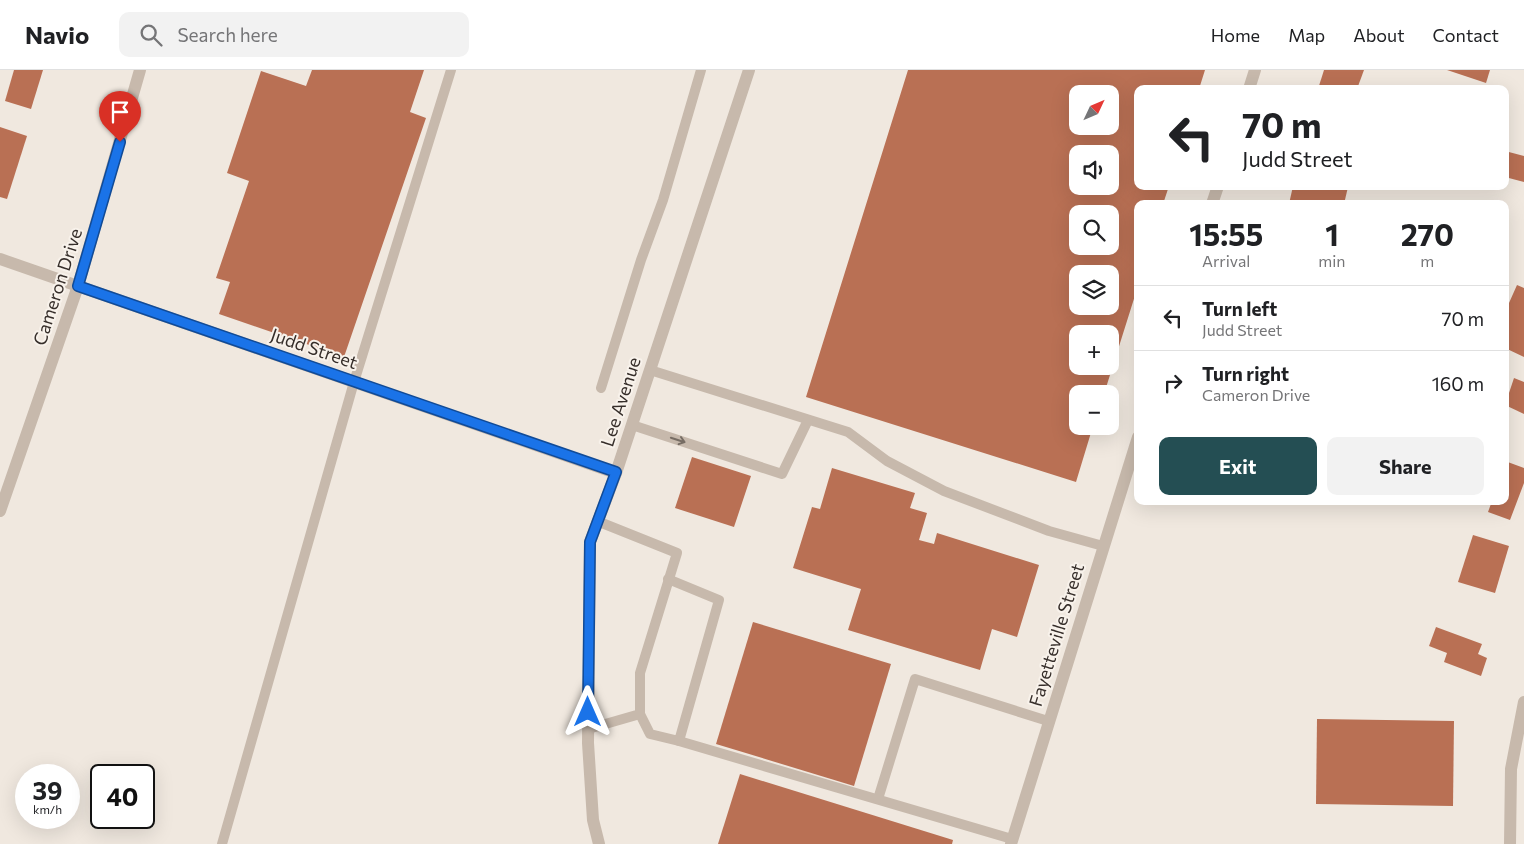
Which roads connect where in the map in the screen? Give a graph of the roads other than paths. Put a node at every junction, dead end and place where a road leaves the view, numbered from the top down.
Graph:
1 (140, 70) edge
2 (451, 70) edge
3 (701, 70) edge
4 (749, 70) edge
5 (1255, 70) edge
6 (1250, 85) edge
7 (0, 259) edge
8 (78, 286) junction
9 (650, 370) junction
10 (354, 382) junction
11 (602, 388) dead end
12 (808, 420) junction
13 (632, 425) junction
14 (1134, 449) edge
15 (616, 472) junction
16 (0, 511) edge
17 (598, 521) junction
18 (1103, 546) junction
19 (668, 579) junction
20 (1524, 702) edge
21 (640, 714) junction
22 (1048, 722) junction
23 (588, 729) junction
24 (680, 740) junction
25 (878, 799) junction
26 (1012, 841) edge
27 (222, 844) edge
28 (599, 844) edge
29 (1510, 844) edge

1 - 8 street, Cameron Drive
2 - 10 lane
3 - 11 lane
4 - 9 street, Lee Avenue
5 - 6 street
7 - 8 street, Judd Street
8 - 10 street, Judd Street
8 - 16 street, Cameron Drive
9 - 12 lane
9 - 13 street, Lee Avenue
10 - 15 street, Judd Street
10 - 27 lane
13 -> 12 lane
12 - 18 lane
13 - 15 street, Lee Avenue
14 - 18 street, Fayetteville Street
15 - 17 street, Lee Avenue
17 - 19 lane
17 - 23 street, Lee Avenue
18 - 22 street, Fayetteville Street
19 - 21 lane
19 - 24 lane
20 - 29 street
21 - 23 lane
21 - 24 lane
22 - 25 lane
22 - 26 street, Fayetteville Street
23 - 28 street, Lee Avenue
24 - 25 lane
25 - 26 lane

